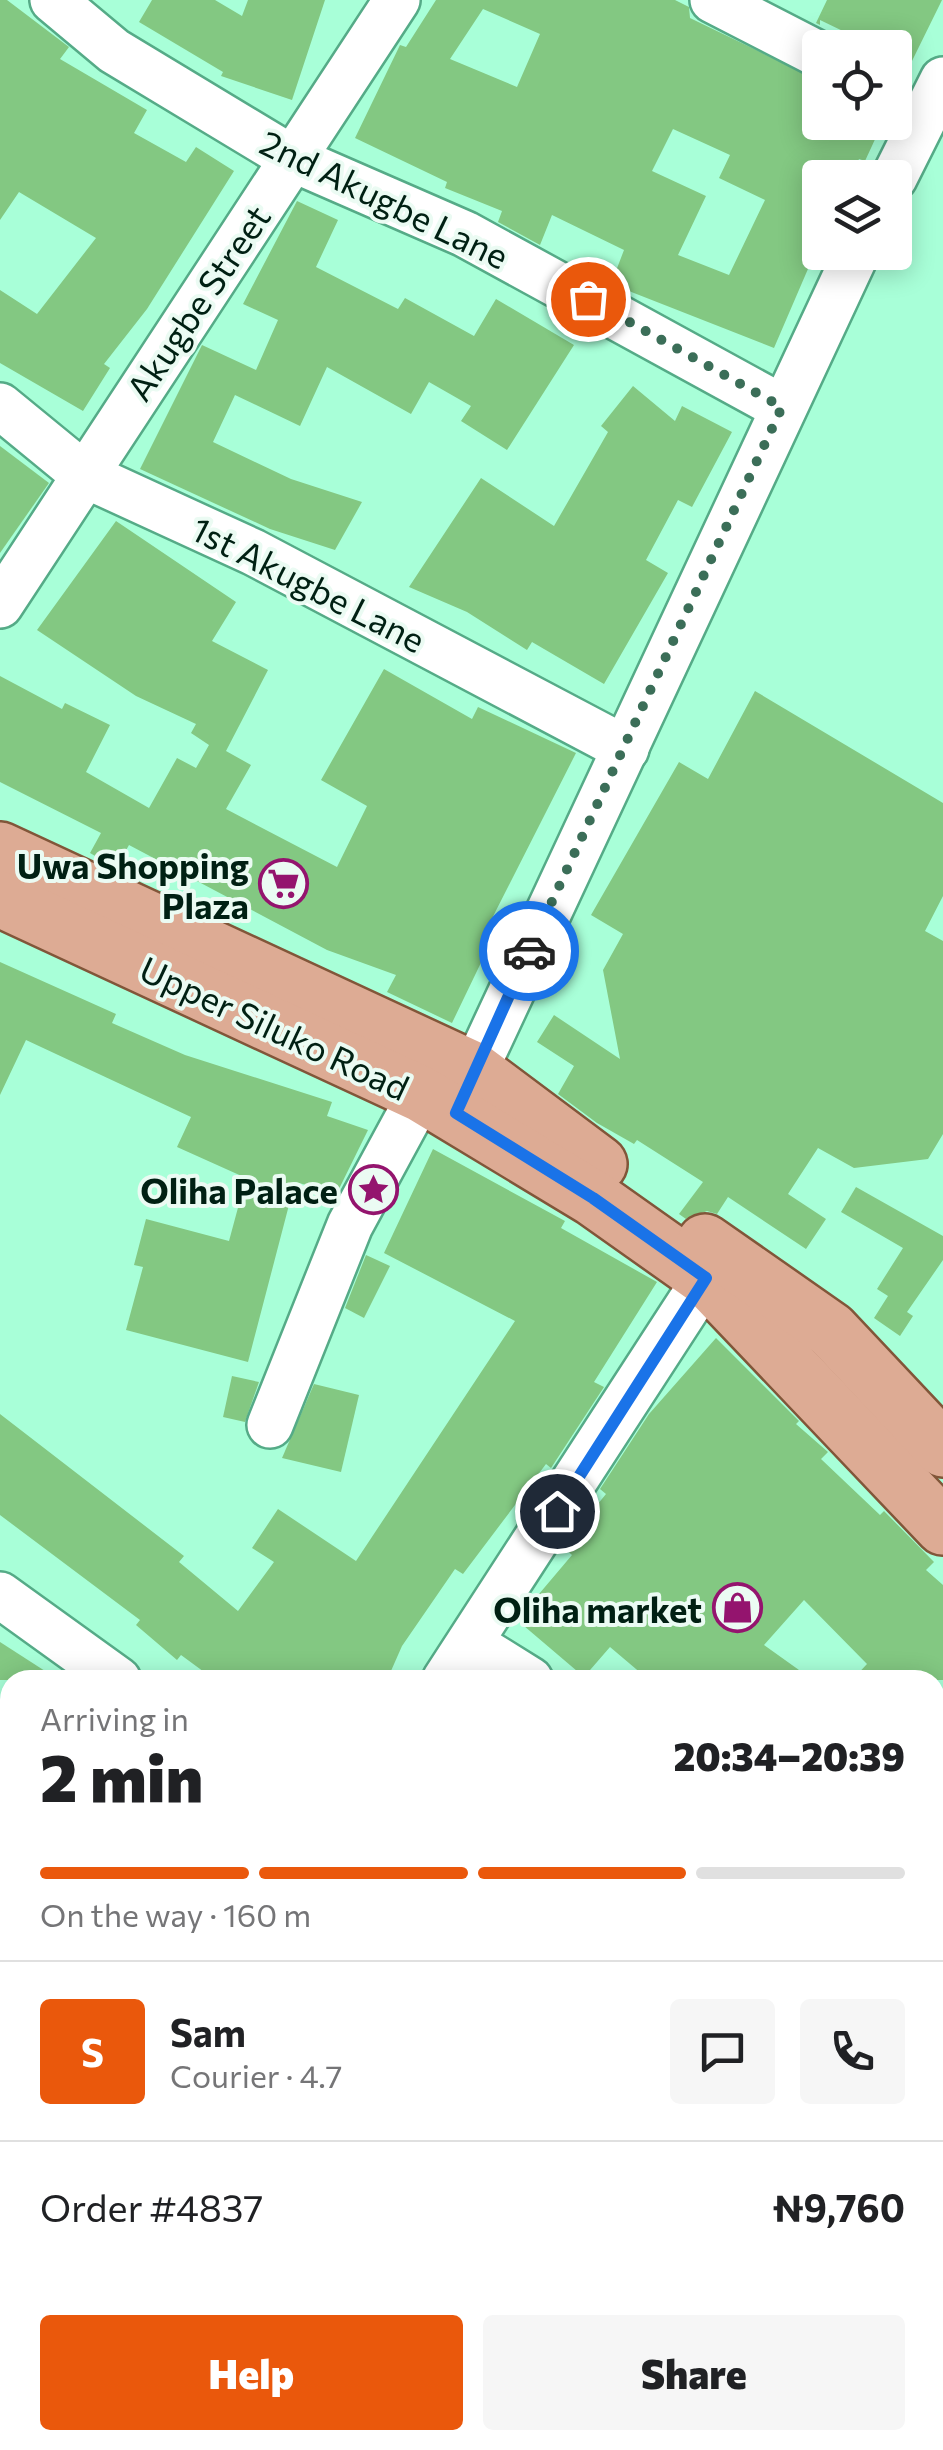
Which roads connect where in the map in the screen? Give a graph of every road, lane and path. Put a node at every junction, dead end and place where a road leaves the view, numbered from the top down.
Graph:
1 (53, 0) edge
2 (397, 0) edge
3 (713, 0) edge
4 (802, 46) edge
5 (922, 94) edge
6 (292, 159) junction
7 (900, 160) edge
8 (848, 270) edge
9 (0, 406) edge
10 (782, 407) junction
11 (82, 474) junction
12 (0, 605) edge
13 (626, 749) junction
14 (0, 850) edge
15 (0, 898) edge
16 (450, 1092) junction
17 (706, 1278) junction
18 (270, 1425) dead end
19 (943, 1448) edge
20 (943, 1527) edge
21 (0, 1595) edge
22 (472, 1644) junction
23 (104, 1670) edge
24 (452, 1670) edge
25 (514, 1670) edge

1 - 6 street, 2nd Akugbe Lane
2 - 6 street, Akugbe Street
3 - 4 street
5 - 7 street
6 - 10 street, 2nd Akugbe Lane
6 - 11 street, Akugbe Street
8 - 10 street
9 - 11 street, 1st Akugbe Lane
10 - 13 street
11 - 12 street, Akugbe Street
11 - 13 street, 1st Akugbe Lane
13 - 16 street
14 - 16 main road, Upper Siluko Road
15 - 16 main road, Upper Siluko Road
16 - 17 main road, Upper Siluko Road
16 - 18 street
16 - 19 main road, Upper Siluko Road
17 - 20 main road, Upper Siluko Road
17 - 22 street
21 - 23 street
22 - 24 street
22 - 25 street

